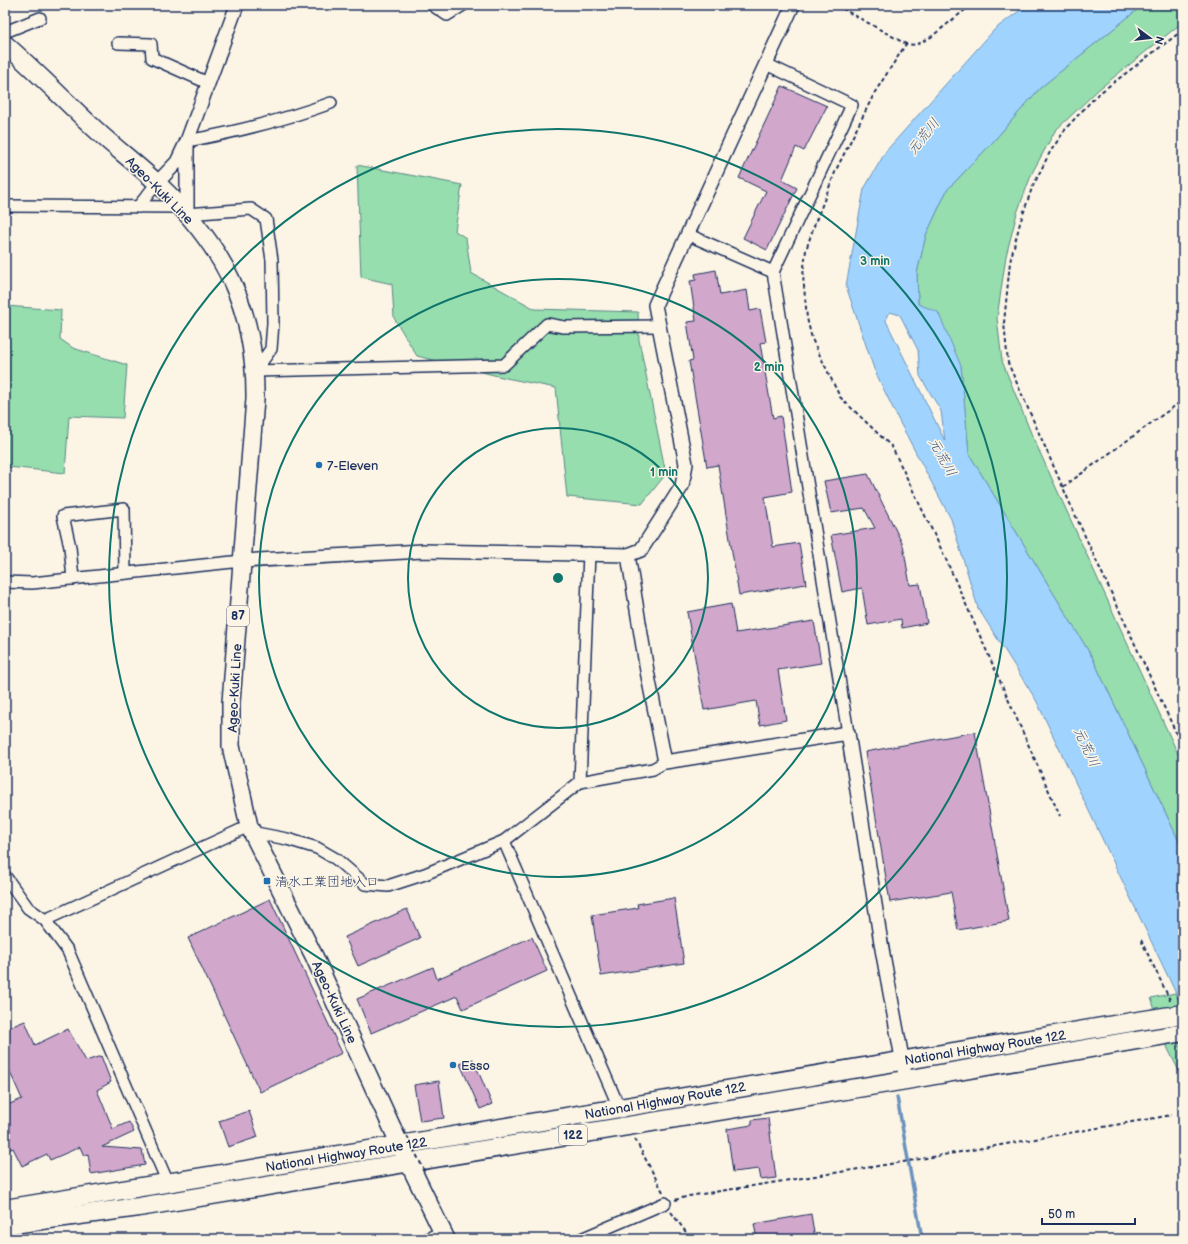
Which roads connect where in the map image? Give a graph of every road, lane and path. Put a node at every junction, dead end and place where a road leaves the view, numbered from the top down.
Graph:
1 (237, 5) edge
2 (432, 5) edge
3 (463, 5) edge
4 (793, 5) edge
5 (836, 5) edge
6 (971, 5) edge
7 (40, 18) dead end
8 (1183, 30) edge
9 (5, 32) edge
10 (118, 43) dead end
11 (5, 44) edge
12 (906, 44) junction
13 (766, 64) junction
14 (208, 83) junction
15 (331, 103) dead end
16 (187, 141) junction
17 (157, 183) junction
18 (5, 206) edge
19 (138, 207) junction
20 (184, 211) junction
21 (689, 235) junction
22 (773, 272) junction
23 (659, 326) junction
24 (255, 371) junction
25 (1183, 400) edge
26 (1063, 487) junction
27 (589, 553) junction
28 (628, 555) junction
29 (242, 561) junction
30 (125, 573) junction
31 (73, 579) junction
32 (5, 582) edge
33 (848, 733) junction
34 (1183, 748) edge
35 (665, 762) junction
36 (580, 782) junction
37 (1060, 816) dead end
38 (250, 829) junction
39 (504, 841) junction
40 (5, 876) edge
41 (45, 920) junction
42 (1141, 940) dead end
43 (1178, 1011) edge
44 (1183, 1032) edge
45 (903, 1060) junction
46 (906, 1080) junction
47 (619, 1108) junction
48 (1172, 1115) dead end
49 (628, 1126) junction
50 (402, 1137) junction
51 (408, 1162) junction
52 (426, 1174) dead end
53 (168, 1183) junction
54 (665, 1203) junction
55 (5, 1209) edge
56 (5, 1226) edge
57 (444, 1235) edge
58 (427, 1239) edge
59 (581, 1239) edge
60 (690, 1239) edge

1 - 14 street
2 - 3 street
4 - 13 street
5 - 12 path
6 - 12 path
7 - 9 street
8 - 26 path
10 - 14 street
11 - 17 main road, Ageo-Kuki Line / 87
12 - 37 path
13 - 21 street
13 - 22 street
14 - 16 street
15 - 16 street
16 - 17 street
16 - 20 street
17 - 19 street
17 - 20 main road, Ageo-Kuki Line / 87
18 - 19 street
19 - 20 street
20 - 24 main road, Ageo-Kuki Line / 87
20 - 24 street
21 - 22 street
21 - 23 street
22 - 33 street
23 - 24 street
23 - 28 street
24 - 29 main road, Ageo-Kuki Line / 87
25 - 26 path
26 - 34 path
27 - 28 street
27 - 29 street
27 - 36 street
28 - 35 street
29 - 30 street
29 - 38 main road, Ageo-Kuki Line / 87
30 - 31 street
30 - 31 street
31 - 32 street
33 - 35 street
33 - 45 street
35 - 36 street
36 - 39 street
38 - 39 street
38 - 41 street
38 - 50 main road, Ageo-Kuki Line / 87
39 - 47 street
40 - 41 street
41 - 53 street
42 - 43 path
43 - 45 highway, National Highway Route 122 / 122, bridge
44 - 46 highway, National Highway Route 122 / 122
45 - 46 street
45 - 47 highway, National Highway Route 122 / 122
46 - 49 highway, National Highway Route 122 / 122
47 - 49 street
47 - 50 highway, National Highway Route 122 / 122
48 - 54 path
49 - 51 highway, National Highway Route 122 / 122
49 - 54 path
50 - 51 main road, Ageo-Kuki Line / 87
50 - 52 path, bridge
50 - 53 highway, National Highway Route 122 / 122
51 - 56 highway, National Highway Route 122 / 122
51 - 57 main road, Ageo-Kuki Line / 87
53 - 55 highway, National Highway Route 122 / 122
54 - 59 street
54 - 60 path
57 - 58 street

